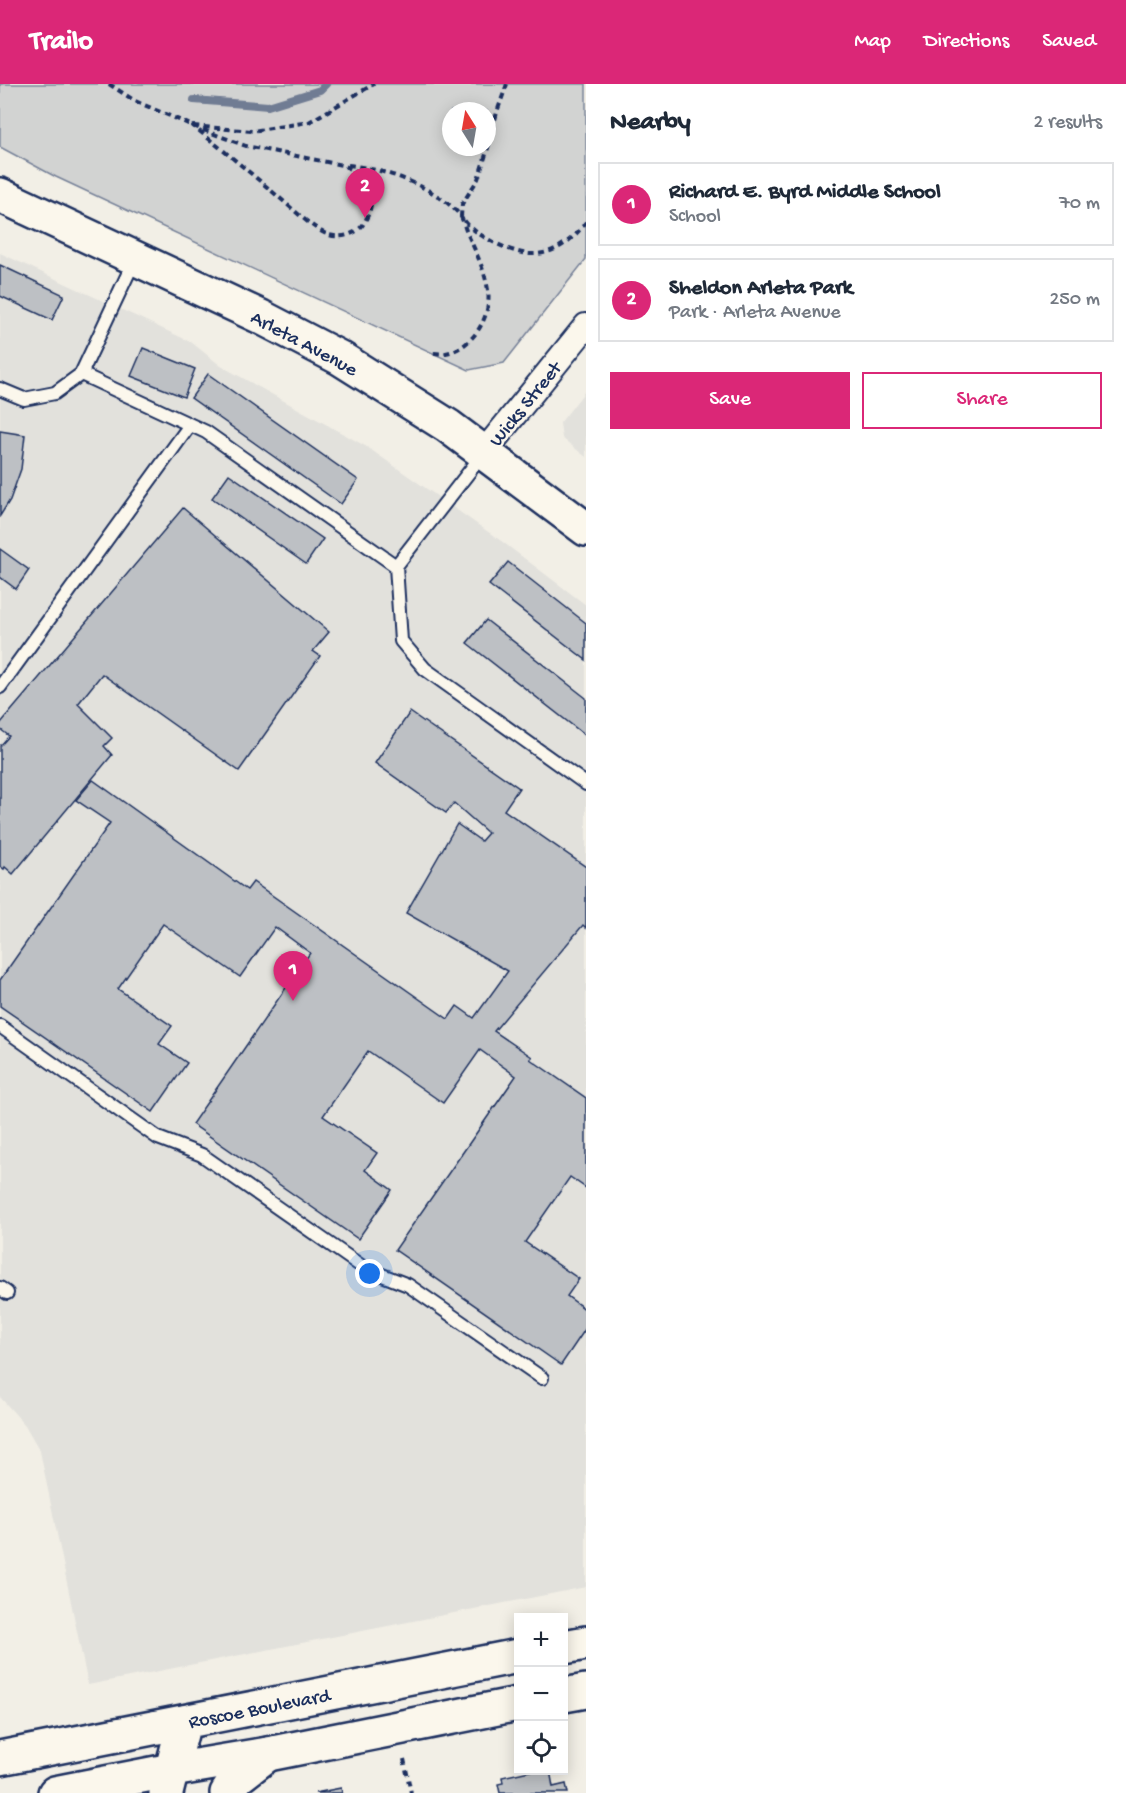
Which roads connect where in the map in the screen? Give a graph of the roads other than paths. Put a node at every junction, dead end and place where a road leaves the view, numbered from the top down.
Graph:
1 (0, 195) edge
2 (135, 259) junction
3 (586, 326) edge
4 (81, 374) junction
5 (0, 389) edge
6 (190, 425) junction
7 (484, 452) junction
8 (586, 529) edge
9 (396, 566) junction
10 (0, 687) edge
11 (586, 784) edge
12 (0, 1026) edge
13 (542, 1378) dead end
14 (586, 1643) edge
15 (568, 1646) edge
16 (514, 1657) edge
17 (586, 1691) edge
18 (568, 1694) edge
19 (514, 1705) edge
20 (184, 1722) junction
21 (268, 1754) junction
22 (0, 1758) edge
23 (169, 1781) edge
24 (55, 1793) edge
25 (227, 1793) edge

1 - 2 main road, Arleta Avenue
2 - 4 lane
2 - 7 main road, Arleta Avenue
3 - 7 street, Wicks Street
4 - 5 lane
4 - 6 lane
6 - 9 lane
6 - 10 lane
7 - 8 main road, Arleta Avenue
7 - 9 lane
9 - 11 lane
12 - 13 lane
14 - 15 main road
16 - 20 main road, Roscoe Boulevard
17 - 18 main road
19 - 21 main road
20 - 22 main road, Roscoe Boulevard
20 - 23 main road
21 - 23 main road
21 - 25 main road
23 - 24 main road

